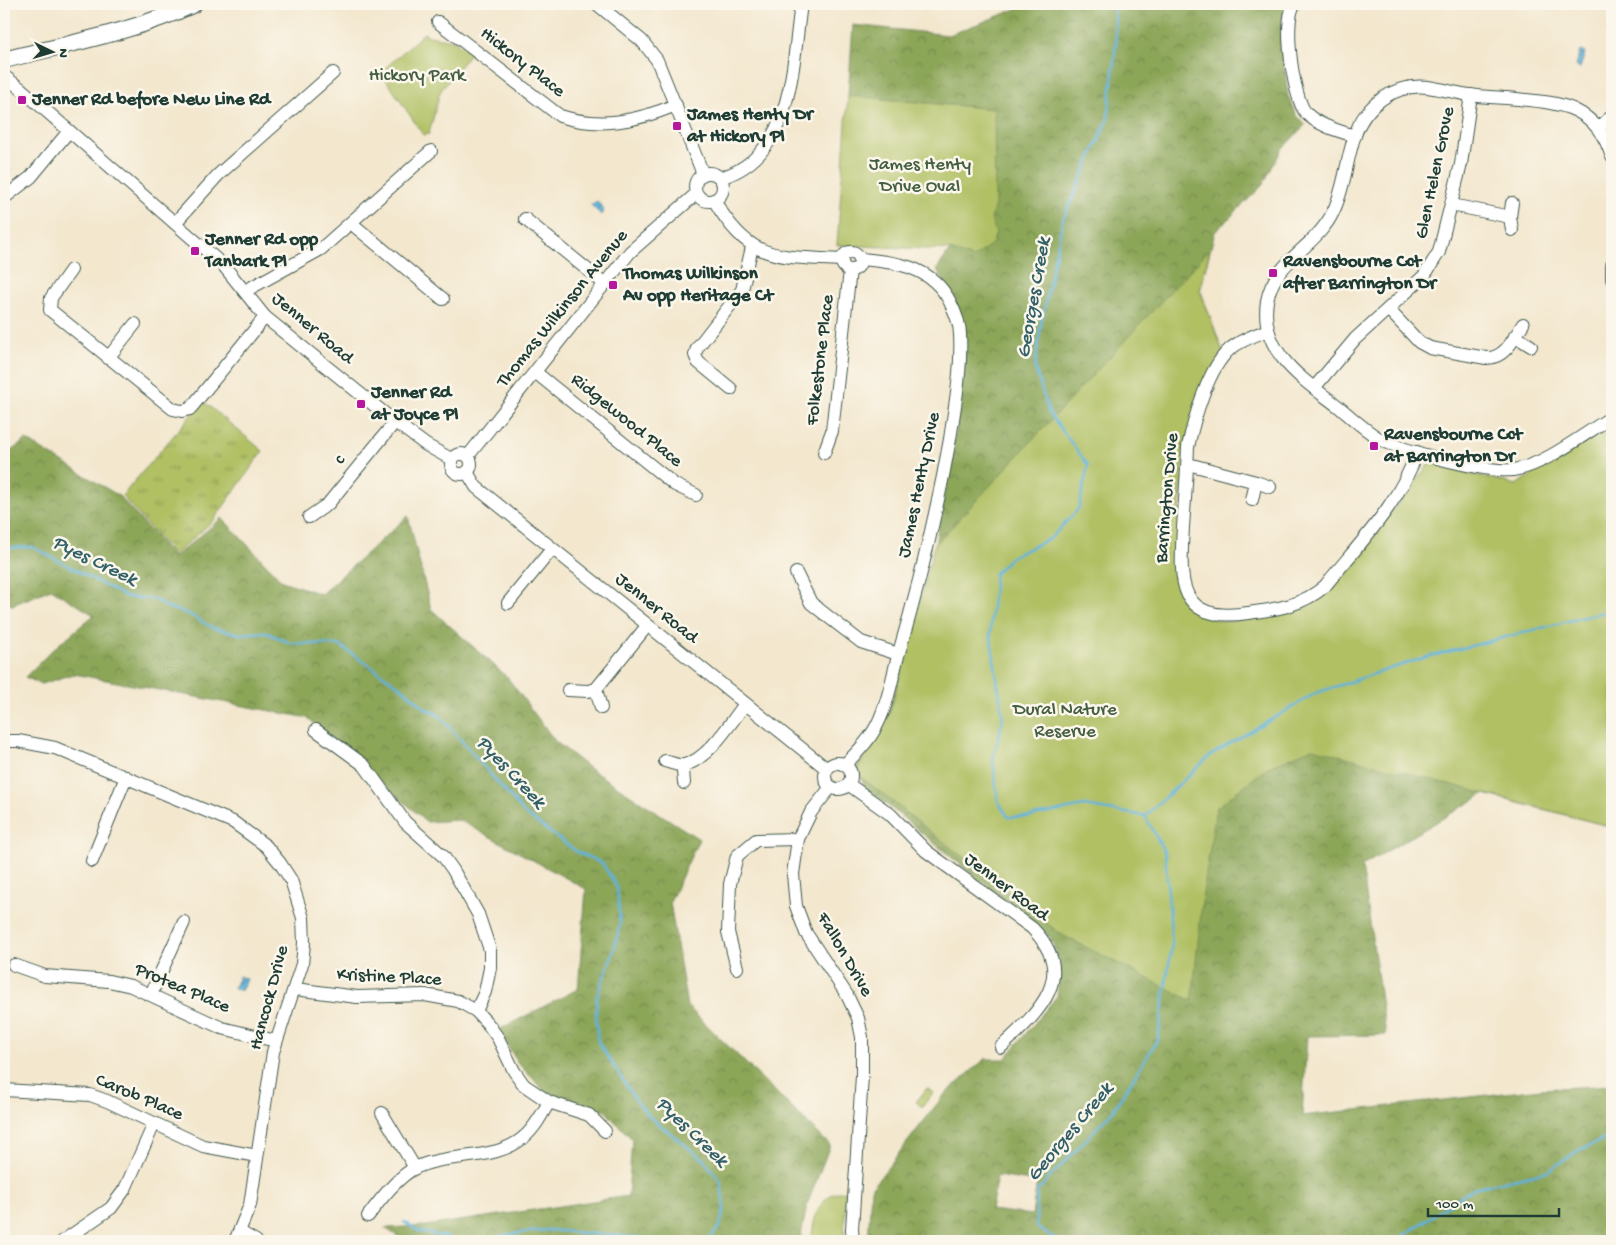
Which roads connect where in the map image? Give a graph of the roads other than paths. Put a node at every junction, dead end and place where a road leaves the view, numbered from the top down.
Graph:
1 (194, 4) edge
2 (597, 4) edge
3 (801, 4) edge
4 (1295, 4) edge
5 (438, 22) dead end
6 (4, 60) edge
7 (333, 73) dead end
8 (4, 76) edge
9 (1471, 95) junction
10 (676, 105) junction
11 (1612, 116) edge
12 (1599, 128) junction
13 (69, 131) junction
14 (1354, 136) junction
15 (431, 151) dead end
16 (1612, 157) edge
17 (704, 174) junction
18 (720, 178) junction
19 (696, 194) junction
20 (4, 198) edge
21 (714, 200) junction
22 (1512, 203) dead end
23 (1452, 205) junction
24 (525, 219) dead end
25 (351, 223) junction
26 (175, 224) junction
27 (752, 247) junction
28 (860, 259) junction
29 (841, 260) junction
30 (1612, 265) edge
31 (71, 270) dead end
32 (850, 270) junction
33 (1612, 279) edge
34 (605, 284) junction
35 (244, 291) junction
36 (443, 299) dead end
37 (1388, 309) junction
38 (265, 318) junction
39 (135, 324) dead end
40 (1523, 324) dead end
41 (1268, 330) junction
42 (1515, 336) junction
43 (1531, 346) dead end
44 (108, 358) junction
45 (535, 372) junction
46 (1314, 388) junction
47 (731, 389) dead end
48 (1612, 417) edge
49 (395, 422) junction
50 (1417, 452) junction
51 (824, 453) dead end
52 (468, 456) junction
53 (451, 459) junction
54 (1188, 464) junction
55 (467, 472) junction
56 (1256, 482) junction
57 (1270, 487) dead end
58 (696, 495) dead end
59 (1252, 500) dead end
60 (309, 517) dead end
61 (552, 549) junction
62 (796, 573) dead end
63 (508, 603) dead end
64 (647, 626) junction
65 (898, 654) junction
66 (596, 689) junction
67 (568, 690) dead end
68 (745, 704) junction
69 (601, 708) dead end
70 (316, 730) dead end
71 (4, 741) edge
72 (665, 761) dead end
73 (685, 765) junction
74 (844, 765) junction
75 (827, 769) junction
76 (126, 777) junction
77 (684, 784) dead end
78 (848, 784) junction
79 (831, 787) junction
80 (798, 839) junction
81 (92, 861) dead end
82 (184, 922) dead end
83 (14, 965) dead end
84 (737, 968) dead end
85 (295, 989) junction
86 (151, 994) junction
87 (476, 1011) junction
88 (276, 1042) junction
89 (1001, 1047) dead end
90 (4, 1090) edge
91 (549, 1102) junction
92 (382, 1113) dead end
93 (154, 1124) junction
94 (605, 1130) dead end
95 (257, 1156) junction
96 (415, 1168) junction
97 (368, 1216) dead end
98 (237, 1237) edge
99 (63, 1241) edge
100 (256, 1241) edge
101 (853, 1241) edge

1 - 6 main road
2 - 10 street
3 - 18 street
4 - 14 street
5 - 10 street, Hickory Place
7 - 26 street
8 - 13 street, Jenner Road
9 - 12 street
9 - 14 street
9 - 23 street, Glen Helen Grove
10 - 17 street
11 - 12 street
12 - 16 street
13 - 20 street
13 - 26 street, Jenner Road
14 - 41 street
15 - 25 street
17 - 18 street
17 - 19 street
18 - 21 street
19 - 21 street
19 - 34 street, Thomas Wilkinson Avenue
21 - 27 street
22 - 23 street
23 - 37 street, Glen Helen Grove
24 - 34 street
25 - 35 street
25 - 36 street
26 - 35 street, Jenner Road
27 - 29 street
27 - 47 street
28 - 29 street
28 - 32 street
28 - 65 street, James Henty Drive
29 - 32 street
30 - 33 street
31 - 44 street
32 - 51 street, Folkestone Place
34 - 45 street, Thomas Wilkinson Avenue
35 - 38 street, Jenner Road
37 - 42 street
37 - 46 street, Glen Helen Grove
38 - 44 street
38 - 49 street, Jenner Road
39 - 44 street
40 - 42 street
41 - 46 street
41 - 54 street, Barrington Drive
42 - 43 street
45 - 52 street, Thomas Wilkinson Avenue
45 - 58 street, Ridgewood Place
46 - 50 street
48 - 50 street
49 - 53 street, Jenner Road
49 - 60 street, c
50 - 54 street, Barrington Drive
52 - 53 street
52 - 55 street
53 - 55 street
54 - 56 street
55 - 61 street, Jenner Road
56 - 57 street
56 - 59 street
61 - 63 street
61 - 64 street, Jenner Road
62 - 65 street
64 - 66 street
64 - 68 street, Jenner Road
65 - 74 street, James Henty Drive
66 - 67 street
66 - 69 street
68 - 73 street
68 - 75 street, Jenner Road
70 - 87 street
71 - 76 street, Hancock Drive
72 - 73 street
73 - 77 street
74 - 75 street
74 - 78 street
75 - 79 street
76 - 81 street
76 - 85 street, Hancock Drive
78 - 79 street
78 - 89 street, Jenner Road
79 - 80 street, Fallon Drive
80 - 84 street
80 - 101 street, Fallon Drive
82 - 86 street
83 - 86 street, Protea Place
85 - 87 street, Kristine Place
85 - 88 street, Hancock Drive
86 - 88 street, Protea Place
87 - 91 street, Kristine Place
88 - 95 street, Hancock Drive
90 - 93 street, Carob Place
91 - 94 street, Kristine Place
91 - 96 street
92 - 96 street
93 - 95 street, Carob Place
93 - 99 street
95 - 98 street, Hancock Drive
96 - 97 street
98 - 100 street

